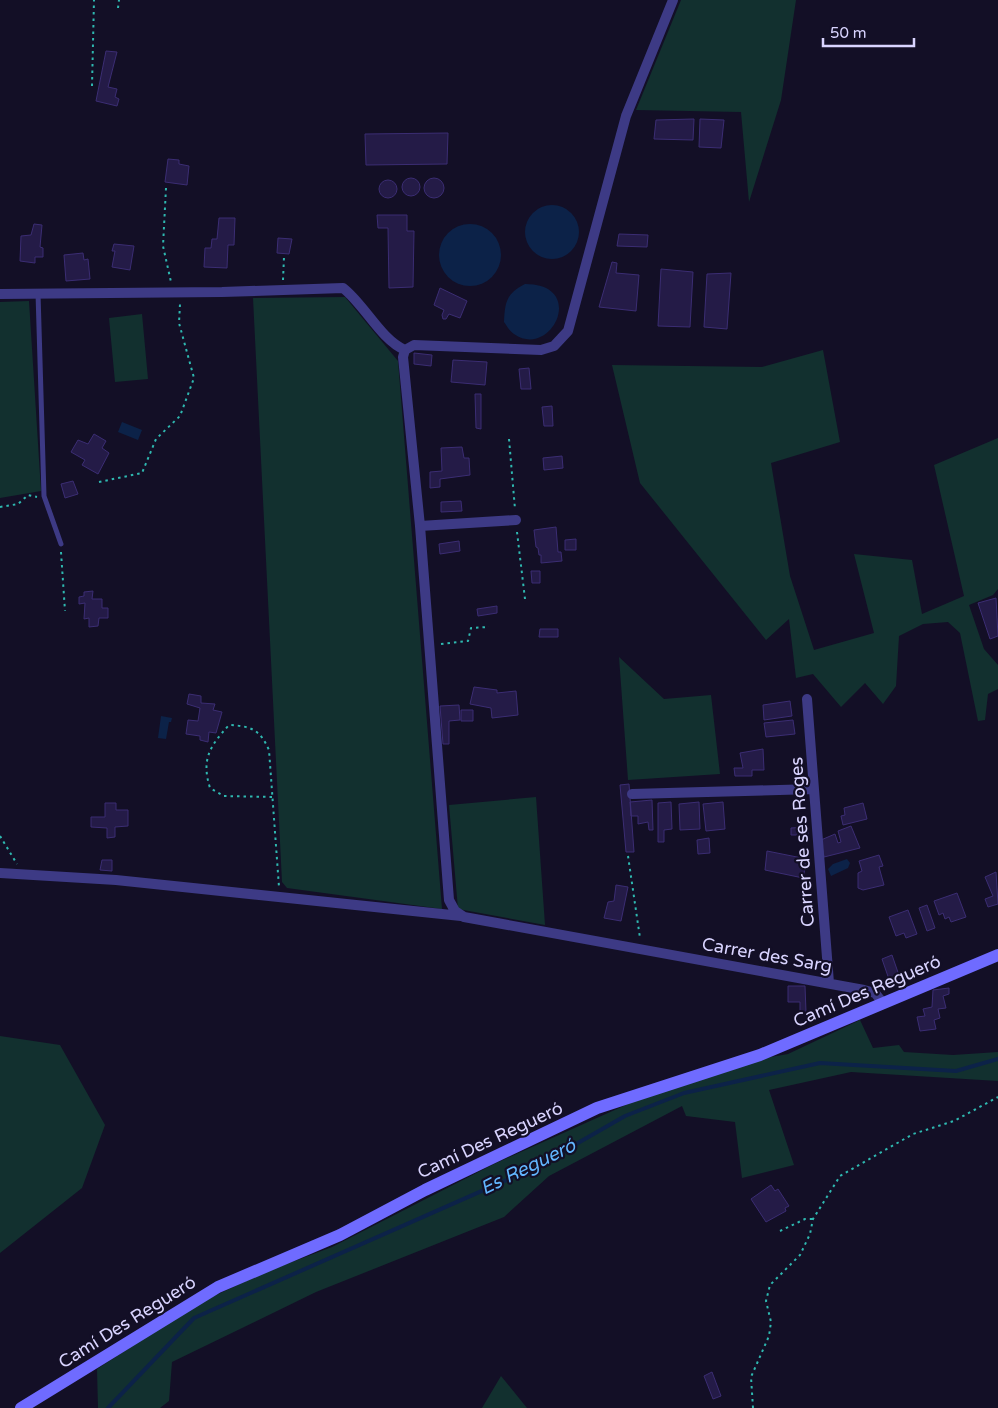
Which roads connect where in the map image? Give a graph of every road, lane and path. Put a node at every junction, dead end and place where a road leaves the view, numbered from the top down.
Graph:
1 (94, 0) edge
2 (118, 0) edge
3 (673, 0) edge
4 (118, 8) dead end
5 (92, 86) dead end
6 (166, 188) dead end
7 (284, 258) dead end
8 (282, 290) junction
9 (177, 292) junction
10 (38, 293) junction
11 (0, 294) edge
12 (405, 350) junction
13 (99, 482) dead end
14 (44, 496) junction
15 (0, 507) edge
16 (516, 520) dead end
17 (420, 526) junction
18 (61, 544) joint
19 (65, 611) dead end
20 (489, 627) dead end
21 (429, 646) junction
22 (807, 699) dead end
23 (814, 789) junction
24 (632, 794) dead end
25 (272, 796) junction
26 (0, 836) edge
27 (628, 856) dead end
28 (0, 873) edge
29 (24, 874) junction
30 (281, 896) junction
31 (464, 916) junction
32 (641, 950) junction
33 (998, 956) edge
34 (829, 982) junction
35 (883, 1002) junction
36 (998, 1097) edge
37 (813, 1219) junction
38 (780, 1230) dead end
39 (21, 1408) edge
40 (754, 1408) edge

1 - 5 path
2 - 4 path
3 - 12 street
6 - 9 path
7 - 8 path
8 - 9 street
8 - 12 street
9 - 10 street
9 - 13 path
10 - 11 street
10 - 14 lane
12 - 17 street
14 - 15 path
14 - 18 lane
16 - 17 street
17 - 21 street
18 - 19 path
20 - 21 path
21 - 31 street
22 - 23 street, Carrer de ses Roges
23 - 24 street
23 - 34 street, Carrer de ses Roges
25 - 25 path
25 - 30 path
26 - 29 path
27 - 32 path
28 - 29 street, Carrer des Sarg
29 - 30 street, Carrer des Sarg
30 - 31 street, Carrer des Sarg
31 - 32 street, Carrer des Sarg
32 - 34 street, Carrer des Sarg
33 - 35 street, Camí Des Regueró
34 - 35 street, Carrer des Sarg
35 - 39 street, Camí Des Regueró
36 - 37 path
37 - 38 path
37 - 40 path

